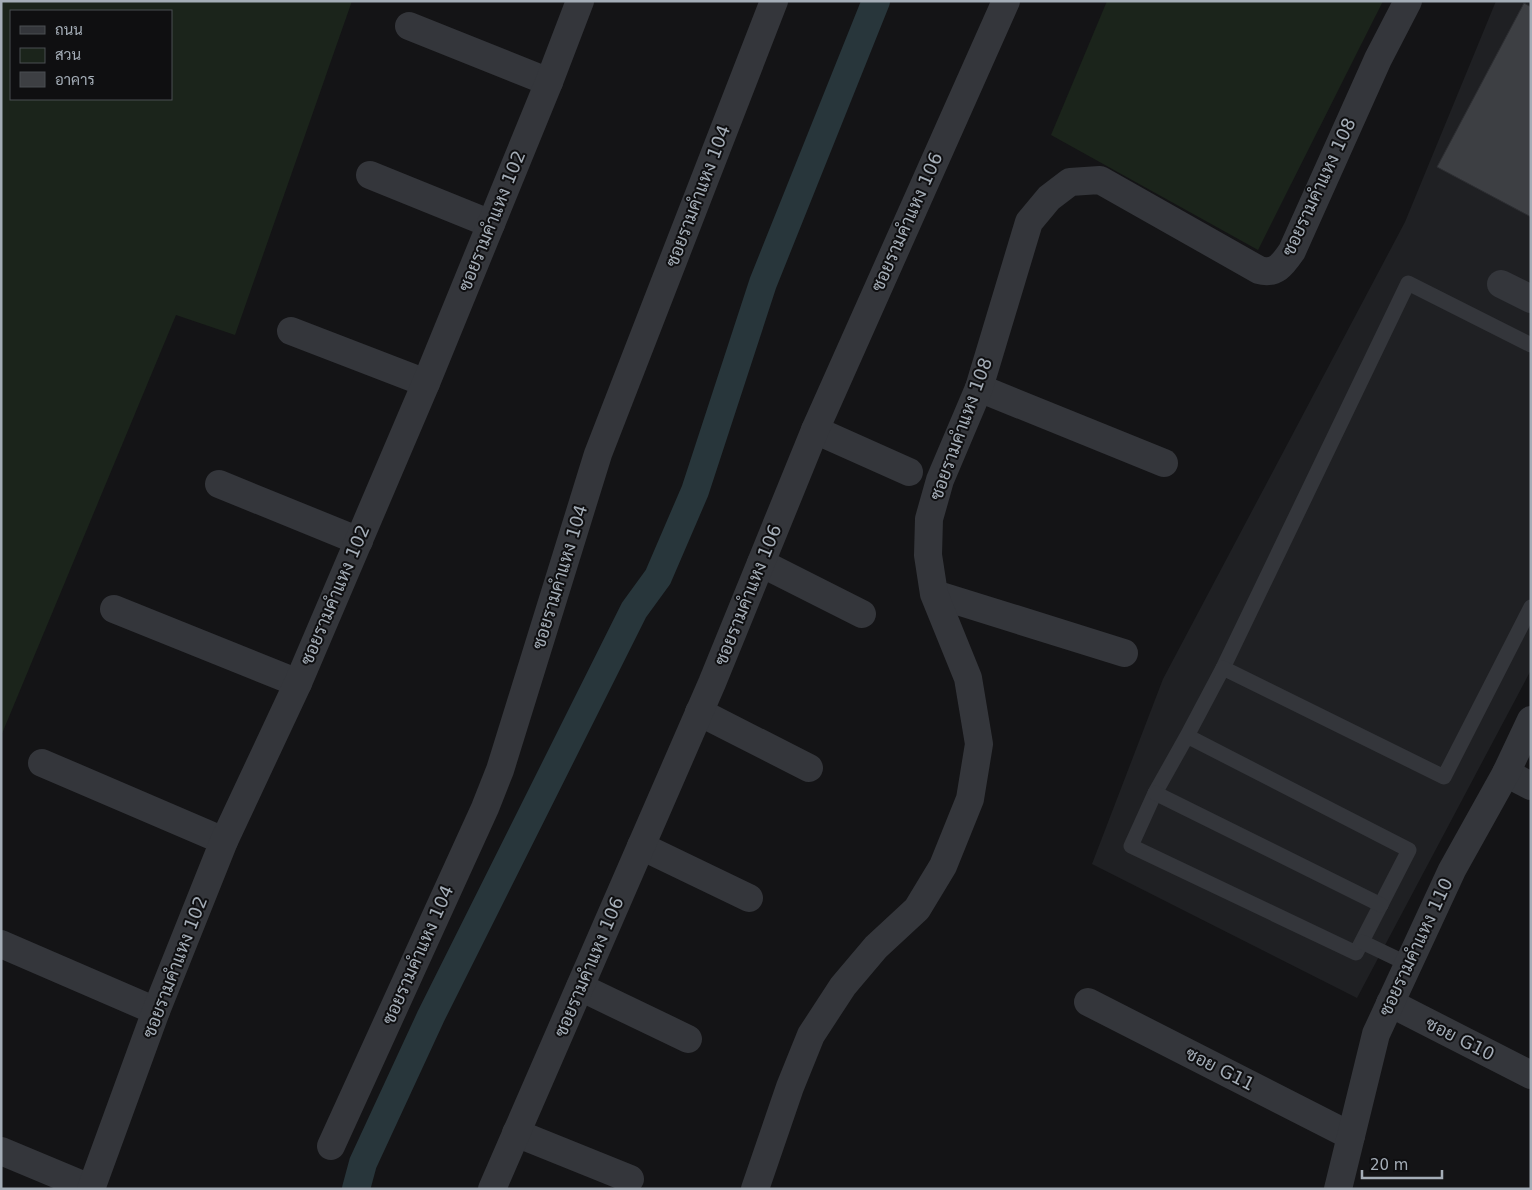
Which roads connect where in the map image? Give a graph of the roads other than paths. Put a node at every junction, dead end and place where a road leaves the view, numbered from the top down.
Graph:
1 (580, 1) edge
2 (774, 1) edge
3 (1006, 1) edge
4 (1408, 1) edge
5 (409, 26) dead end
6 (549, 82) junction
7 (370, 175) dead end
8 (491, 224) junction
9 (1501, 284) dead end
10 (1531, 299) edge
11 (291, 331) dead end
12 (1531, 345) edge
13 (426, 382) junction
14 (979, 388) junction
15 (815, 430) junction
16 (1164, 463) dead end
17 (909, 472) dead end
18 (218, 484) dead end
19 (359, 541) junction
20 (761, 563) junction
21 (935, 594) junction
22 (1531, 607) edge
23 (114, 609) dead end
24 (862, 614) dead end
25 (1124, 654) dead end
26 (1223, 668) junction
27 (298, 683) junction
28 (699, 712) junction
29 (1531, 720) edge
30 (1187, 736) junction
31 (42, 763) dead end
32 (809, 768) dead end
33 (1506, 773) junction
34 (1531, 786) edge
35 (1155, 793) junction
36 (224, 841) junction
37 (641, 846) junction
38 (749, 898) dead end
39 (1381, 905) junction
40 (1362, 942) junction
41 (1, 944) edge
42 (1408, 964) junction
43 (580, 987) junction
44 (1088, 1002) dead end
45 (1390, 1003) junction
46 (156, 1011) junction
47 (688, 1039) dead end
48 (1531, 1075) edge
49 (516, 1133) junction
50 (1351, 1136) junction
51 (331, 1146) dead end
52 (1, 1151) edge
53 (630, 1179) dead end
54 (91, 1189) edge
55 (492, 1189) edge
56 (755, 1189) edge
57 (1338, 1189) edge

1 - 6 street, ซอยรามคําแหง 102
2 - 51 street, ซอยรามคําแหง 104
3 - 15 street, ซอยรามคําแหง 106
4 - 14 street, ซอยรามคำแหง 108
5 - 6 street
6 - 8 street, ซอยรามคําแหง 102
7 - 8 street
8 - 13 street, ซอยรามคําแหง 102
9 - 10 street
11 - 13 street
12 - 26 lane
13 - 19 street, ซอยรามคําแหง 102
14 - 16 street
14 - 21 street, ซอยรามคำแหง 108
15 - 17 street
15 - 20 street, ซอยรามคําแหง 106
18 - 19 street
19 - 27 street, ซอยรามคําแหง 102
20 - 24 street
20 - 28 street, ซอยรามคําแหง 106
21 - 25 street
21 - 56 street, ซอยรามคำแหง 108
22 - 26 lane
23 - 27 street
26 - 30 lane
27 - 36 street, ซอยรามคําแหง 102
28 - 32 street
28 - 37 street, ซอยรามคําแหง 106
29 - 33 street, ซอยรามคำแหง 110
30 - 35 lane
30 - 39 lane
31 - 36 street
33 - 34 street
33 - 42 street, ซอยรามคำแหง 110
35 - 39 lane
35 - 40 lane
36 - 46 street, ซอยรามคําแหง 102
37 - 38 street
37 - 43 street, ซอยรามคําแหง 106
39 - 40 lane
40 - 42 lane
41 - 46 street
42 - 45 street, ซอยรามคำแหง 110
43 - 47 street
43 - 49 street, ซอยรามคําแหง 106
44 - 50 street, ซอย G11
45 - 48 street, ซอย G10
45 - 50 street, ซอยรามคำแหง 110
46 - 54 street, ซอยรามคําแหง 102
49 - 53 street
49 - 55 street, ซอยรามคําแหง 106
50 - 57 street, ซอยรามคำแหง 110
52 - 54 street

